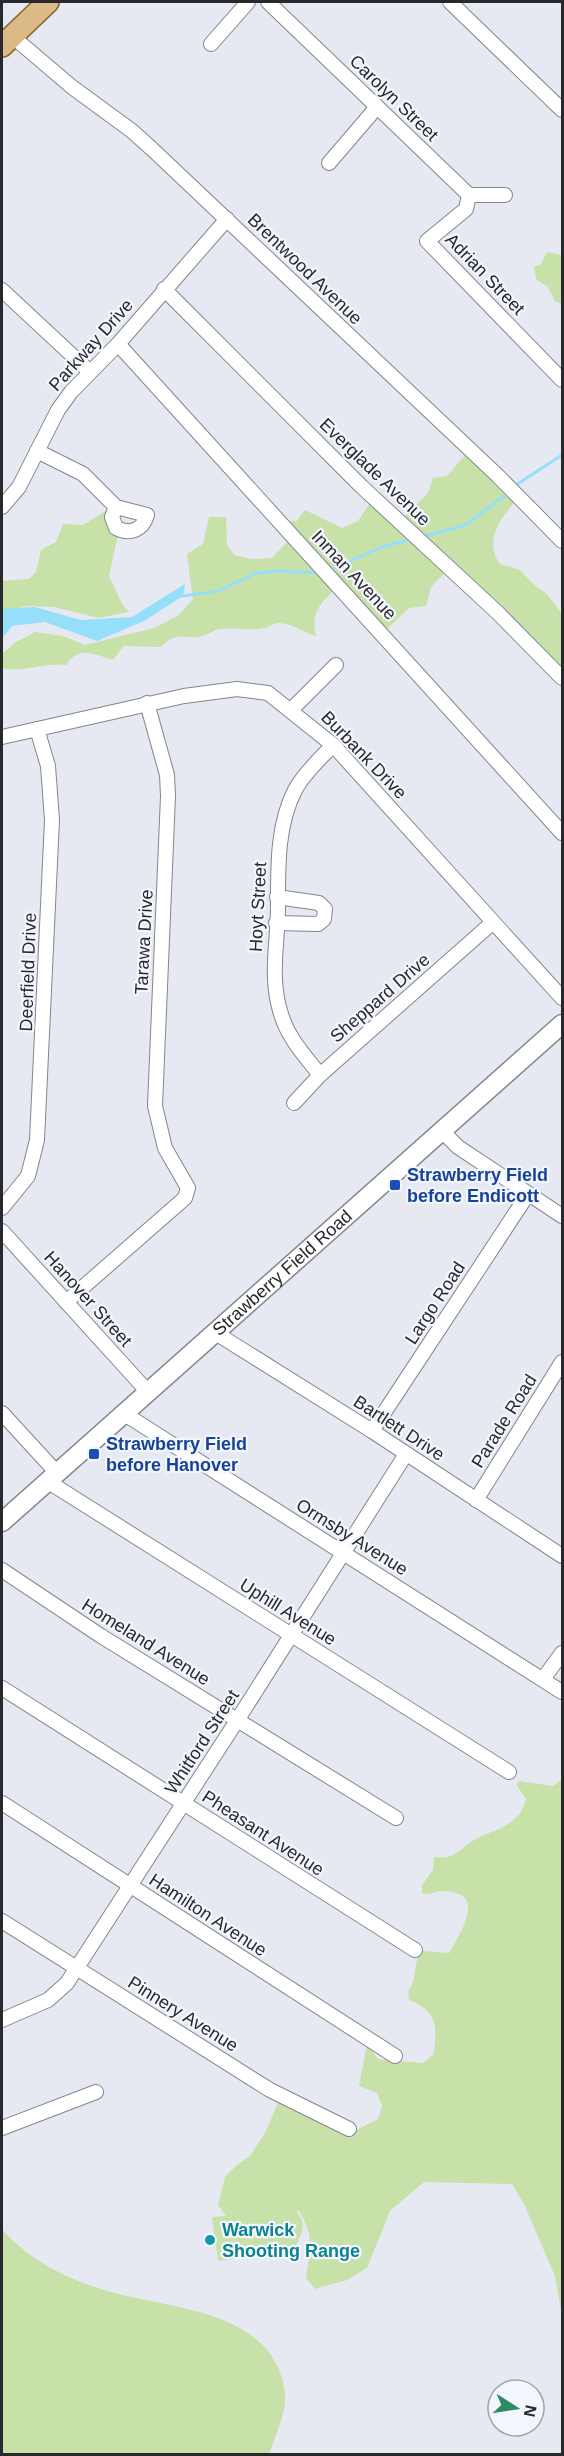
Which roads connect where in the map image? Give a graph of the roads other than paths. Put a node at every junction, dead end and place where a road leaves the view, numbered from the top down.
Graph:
1 (48, 2) edge
2 (248, 2) edge
3 (268, 2) edge
4 (450, 2) edge
5 (7, 41) edge
6 (211, 44) dead end
7 (377, 107) junction
8 (562, 110) edge
9 (329, 163) dead end
10 (469, 195) junction
11 (505, 195) dead end
12 (227, 219) junction
13 (164, 289) junction
14 (2, 290) edge
15 (118, 344) junction
16 (89, 371) junction
17 (562, 380) edge
18 (37, 451) junction
19 (2, 507) edge
20 (116, 507) dead end
21 (562, 542) edge
22 (336, 665) dead end
23 (562, 678) edge
24 (147, 703) junction
25 (291, 710) junction
26 (37, 729) junction
27 (2, 737) edge
28 (333, 745) junction
29 (562, 833) edge
30 (277, 897) junction
31 (276, 923) junction
32 (492, 923) junction
33 (562, 998) edge
34 (562, 1024) edge
35 (320, 1075) junction
36 (294, 1103) dead end
37 (442, 1131) junction
38 (528, 1194) junction
39 (2, 1208) edge
40 (562, 1216) edge
41 (2, 1231) edge
42 (66, 1302) junction
43 (214, 1332) junction
44 (562, 1362) edge
45 (148, 1392) junction
46 (2, 1413) edge
47 (123, 1413) junction
48 (372, 1431) junction
49 (406, 1454) junction
50 (52, 1477) junction
51 (476, 1500) junction
52 (2, 1521) edge
53 (345, 1553) junction
54 (562, 1556) edge
55 (2, 1570) edge
56 (292, 1635) junction
57 (562, 1653) edge
58 (543, 1679) junction
59 (2, 1688) edge
60 (562, 1692) edge
61 (238, 1719) junction
62 (509, 1773) dead end
63 (2, 1803) edge
64 (184, 1803) junction
65 (396, 1818) dead end
66 (130, 1886) junction
67 (2, 1921) edge
68 (415, 1950) dead end
69 (76, 1968) junction
70 (2, 2020) edge
71 (395, 2056) dead end
72 (96, 2092) dead end
73 (2, 2128) edge
74 (349, 2129) dead end

1 - 5 main road
2 - 6 street
3 - 7 street, Carolyn Street
4 - 8 street
5 - 12 street, Brentwood Avenue
7 - 9 street
7 - 10 street, Carolyn Street
10 - 11 street
10 - 17 street, Adrian Street
12 - 13 street, Parkway Drive
12 - 21 street, Brentwood Avenue
13 - 15 street, Parkway Drive
13 - 23 street, Everglade Avenue
14 - 16 street
15 - 16 street, Parkway Drive
15 - 29 street, Inman Avenue
16 - 18 street, Parkway Drive
18 - 19 street, Parkway Drive
18 - 20 street
22 - 25 street
24 - 25 street, Burbank Drive
24 - 26 street, Burbank Drive
24 - 42 street, Tarawa Drive
25 - 28 street, Burbank Drive
26 - 27 street, Burbank Drive
26 - 39 street, Deerfield Drive
28 - 30 street, Hoyt Street
28 - 32 street, Burbank Drive
30 - 31 street, Hoyt Street
30 - 31 street
31 - 35 street, Hoyt Street
32 - 33 street, Burbank Drive
32 - 35 street, Sheppard Drive
34 - 37 street, Strawberry Field Road
35 - 36 street, Sheppard Drive
37 - 38 street
37 - 43 street, Strawberry Field Road
38 - 40 street
38 - 48 street, Largo Road
41 - 42 street, Hanover Street
42 - 45 street, Hanover Street
43 - 45 street, Strawberry Field Road
43 - 48 street, Bartlett Drive
44 - 51 street, Parade Road
45 - 47 street, Strawberry Field Road
46 - 50 street, Uphill Avenue
47 - 50 street, Strawberry Field Road
47 - 53 street, Ormsby Avenue
48 - 49 street, Bartlett Drive
49 - 51 street, Bartlett Drive
49 - 53 street, Whitford Street
50 - 52 street, Strawberry Field Road
50 - 56 street, Uphill Avenue
51 - 54 street, Bartlett Drive
53 - 56 street, Whitford Street
53 - 58 street, Ormsby Avenue
55 - 61 street, Homeland Avenue
56 - 61 street, Whitford Street
56 - 62 street, Uphill Avenue
57 - 58 street
58 - 60 street, Ormsby Avenue
59 - 64 street, Pheasant Avenue
61 - 64 street, Whitford Street
61 - 65 street, Homeland Avenue
63 - 66 street, Hamilton Avenue
64 - 66 street, Whitford Street
64 - 68 street, Pheasant Avenue
66 - 69 street, Whitford Street
66 - 71 street, Hamilton Avenue
67 - 69 street, Pinnery Avenue
69 - 70 street, Whitford Street
69 - 74 street, Pinnery Avenue
72 - 73 street

